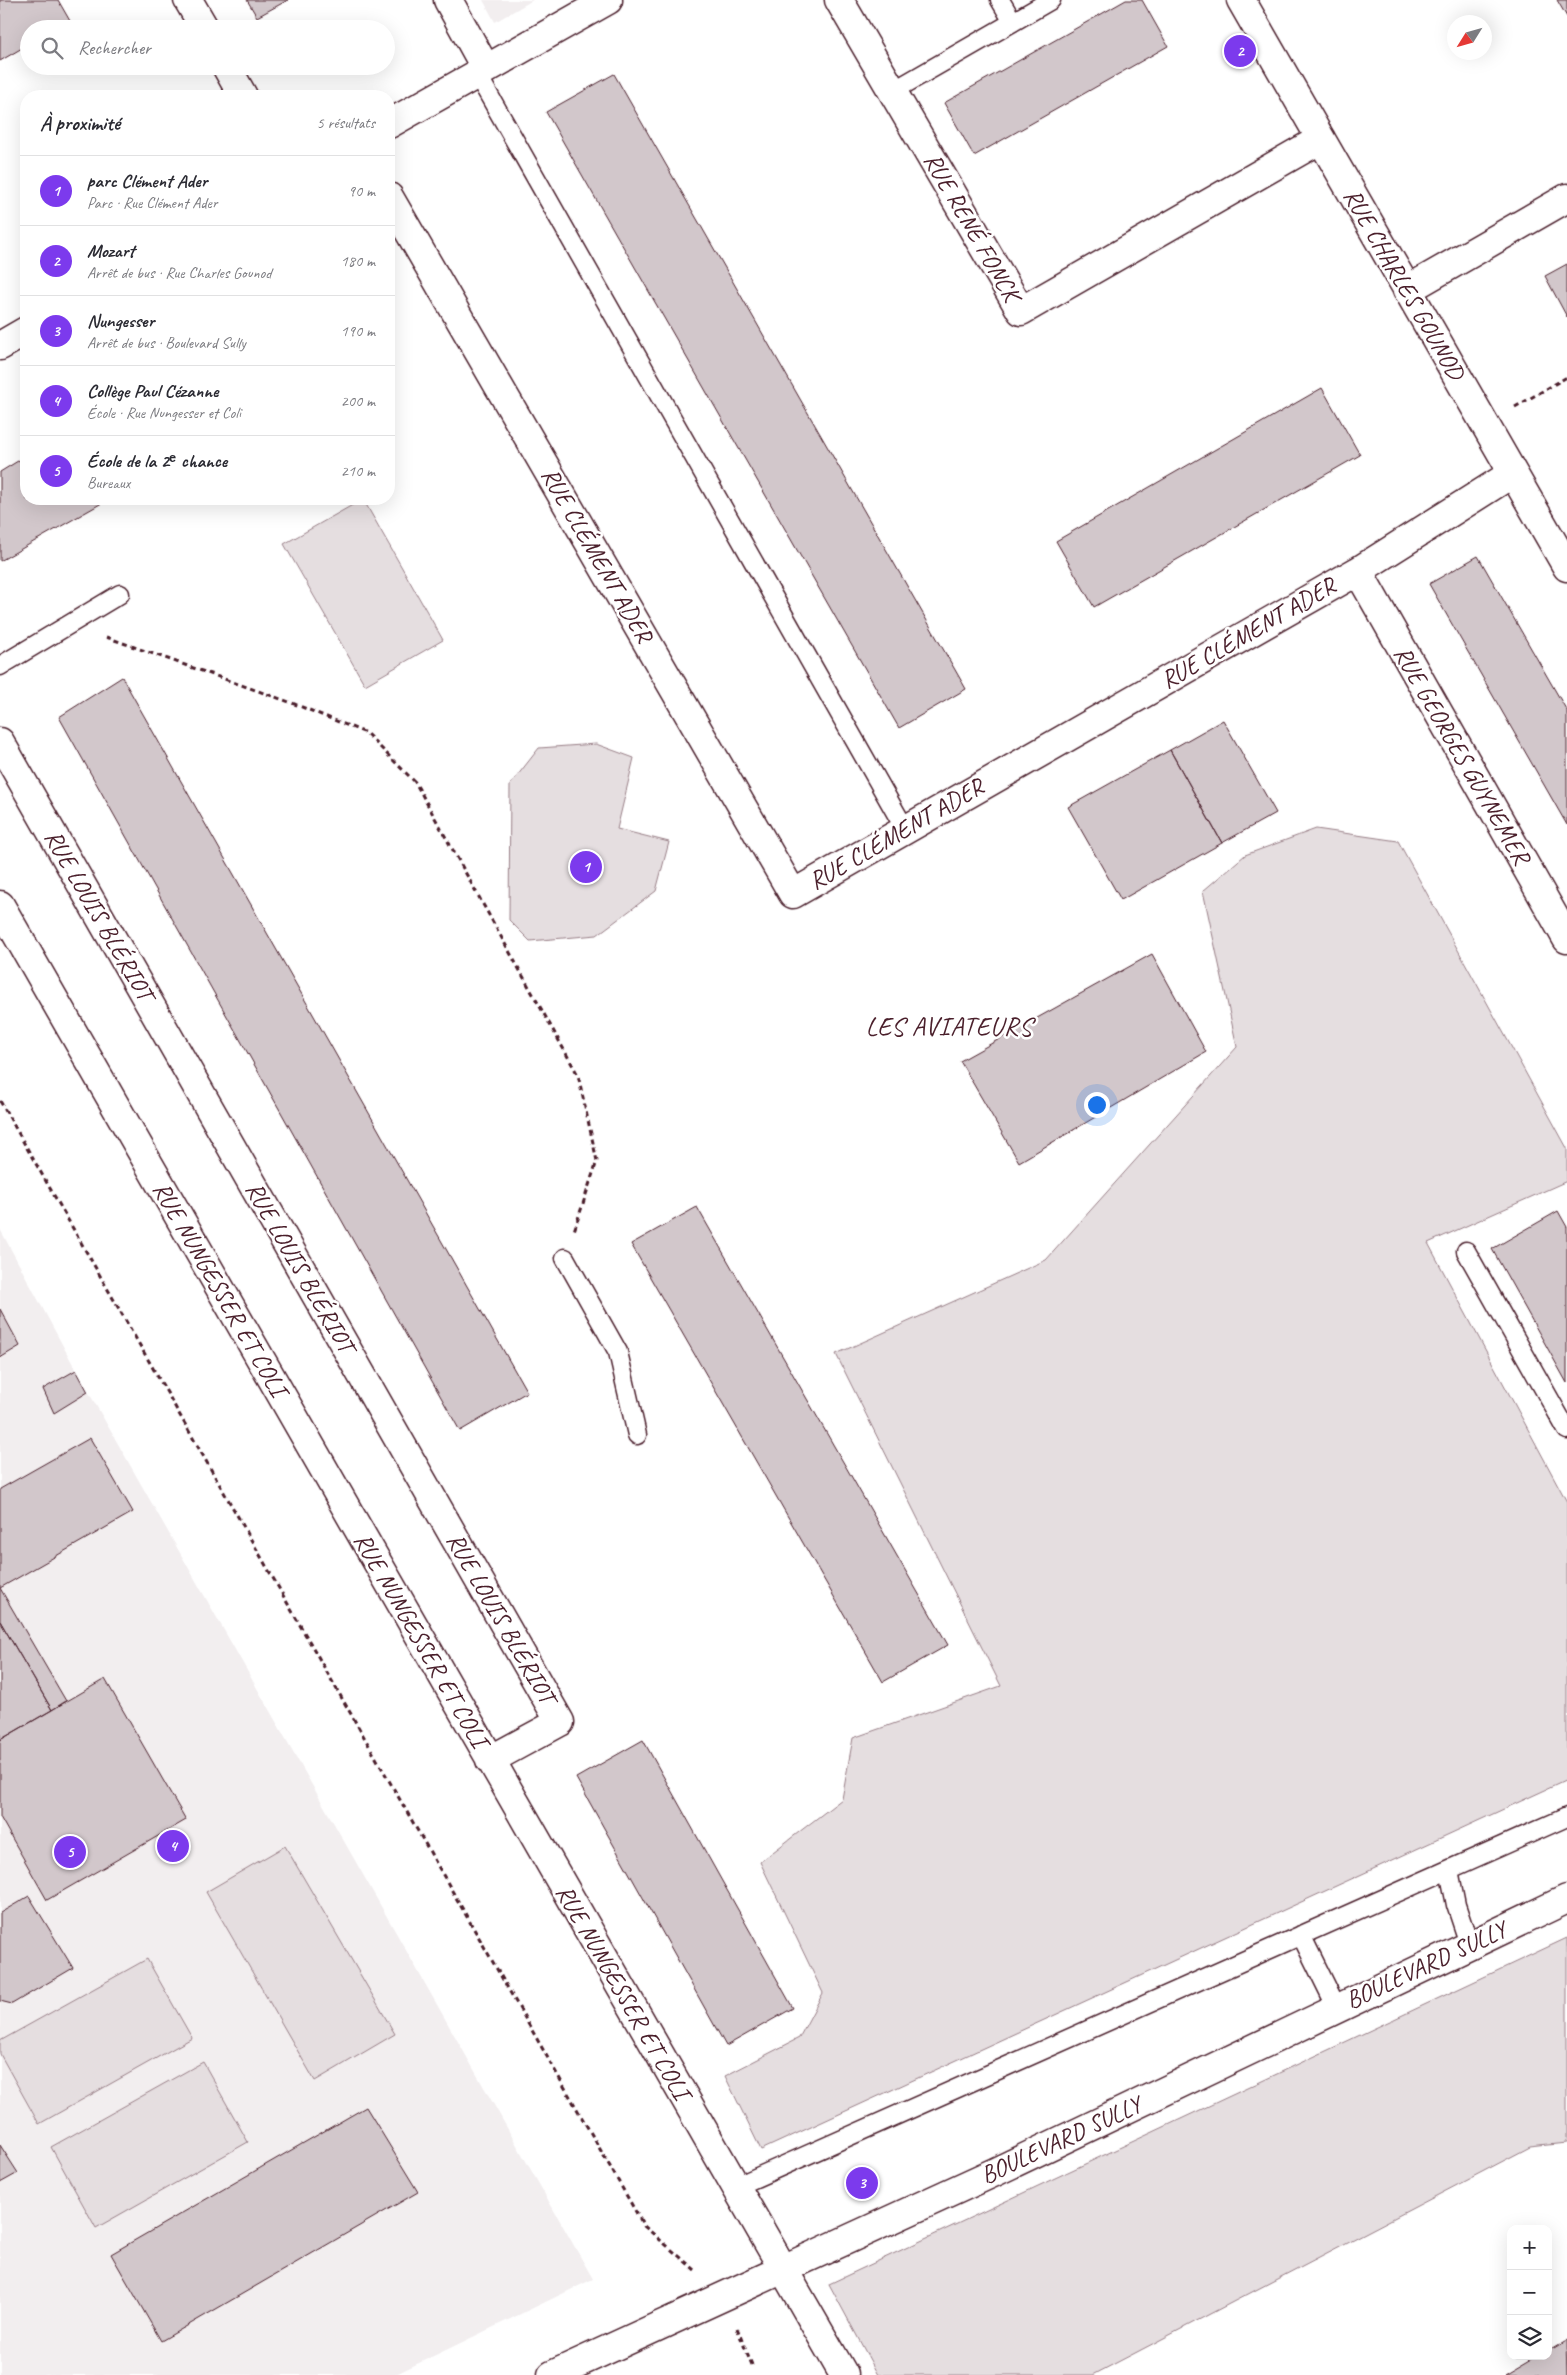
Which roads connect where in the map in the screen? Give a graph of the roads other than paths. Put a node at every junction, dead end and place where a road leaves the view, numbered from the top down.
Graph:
1 (188, 0) edge
2 (448, 0) edge
3 (608, 0) edge
4 (840, 0) edge
5 (1000, 0) edge
6 (1052, 0) edge
7 (1241, 0) edge
8 (200, 20) edge
9 (1013, 22) junction
10 (481, 72) junction
11 (231, 75) edge
12 (240, 90) edge
13 (893, 91) junction
14 (395, 121) edge
15 (1321, 139) junction
16 (1567, 198) edge
17 (395, 207) edge
18 (1407, 290) junction
19 (20, 334) edge
20 (0, 346) edge
21 (1513, 473) junction
22 (1567, 567) edge
23 (1358, 571) junction
24 (120, 594) dead end
25 (0, 666) edge
26 (0, 742) edge
27 (905, 829) junction
28 (0, 905) edge
29 (1567, 939) edge
30 (1466, 1251) dead end
31 (565, 1258) road end
32 (1567, 1430) edge
33 (637, 1435) dead end
34 (490, 1760) junction
35 (1567, 1818) edge
36 (1449, 1870) junction
37 (1567, 1899) edge
38 (1301, 1935) junction
39 (1469, 1944) junction
40 (1337, 2008) junction
41 (735, 2187) junction
42 (782, 2269) junction
43 (552, 2375) edge
44 (844, 2375) edge

1 - 8 street
2 - 10 street
3 - 10 street
4 - 13 street, RUE RENÉ FONCK
5 - 9 lane
6 - 9 lane
7 - 15 street, RUE CHARLES GOUNOD
9 - 13 lane
10 - 14 street
10 - 27 lane
11 - 12 street
13 - 15 street, RUE RENÉ FONCK
15 - 18 street, RUE CHARLES GOUNOD
16 - 18 street
17 - 27 street, RUE CLÉMENT ADER
18 - 21 street, RUE CHARLES GOUNOD
19 - 20 street
21 - 22 street, RUE CHARLES GOUNOD
21 - 23 street, RUE CLÉMENT ADER
23 - 27 street, RUE CLÉMENT ADER
23 - 29 street, RUE GEORGES GUYNEMER
24 - 25 lane
26 - 34 street, RUE LOUIS BLÉRIOT
28 - 34 street, RUE NUNGESSER ET COLI
30 - 32 lane
31 - 33 lane
34 - 41 street, RUE NUNGESSER ET COLI
35 - 36 lane
36 - 38 lane
36 - 39 lane
37 - 39 street, BOULEVARD SULLY
38 - 40 lane
38 - 41 lane
39 - 40 street, BOULEVARD SULLY
40 - 42 street, BOULEVARD SULLY
41 - 42 street, RUE NUNGESSER ET COLI
42 - 43 street, BOULEVARD SULLY
42 - 44 street, RUE NUNGESSER ET COLI

